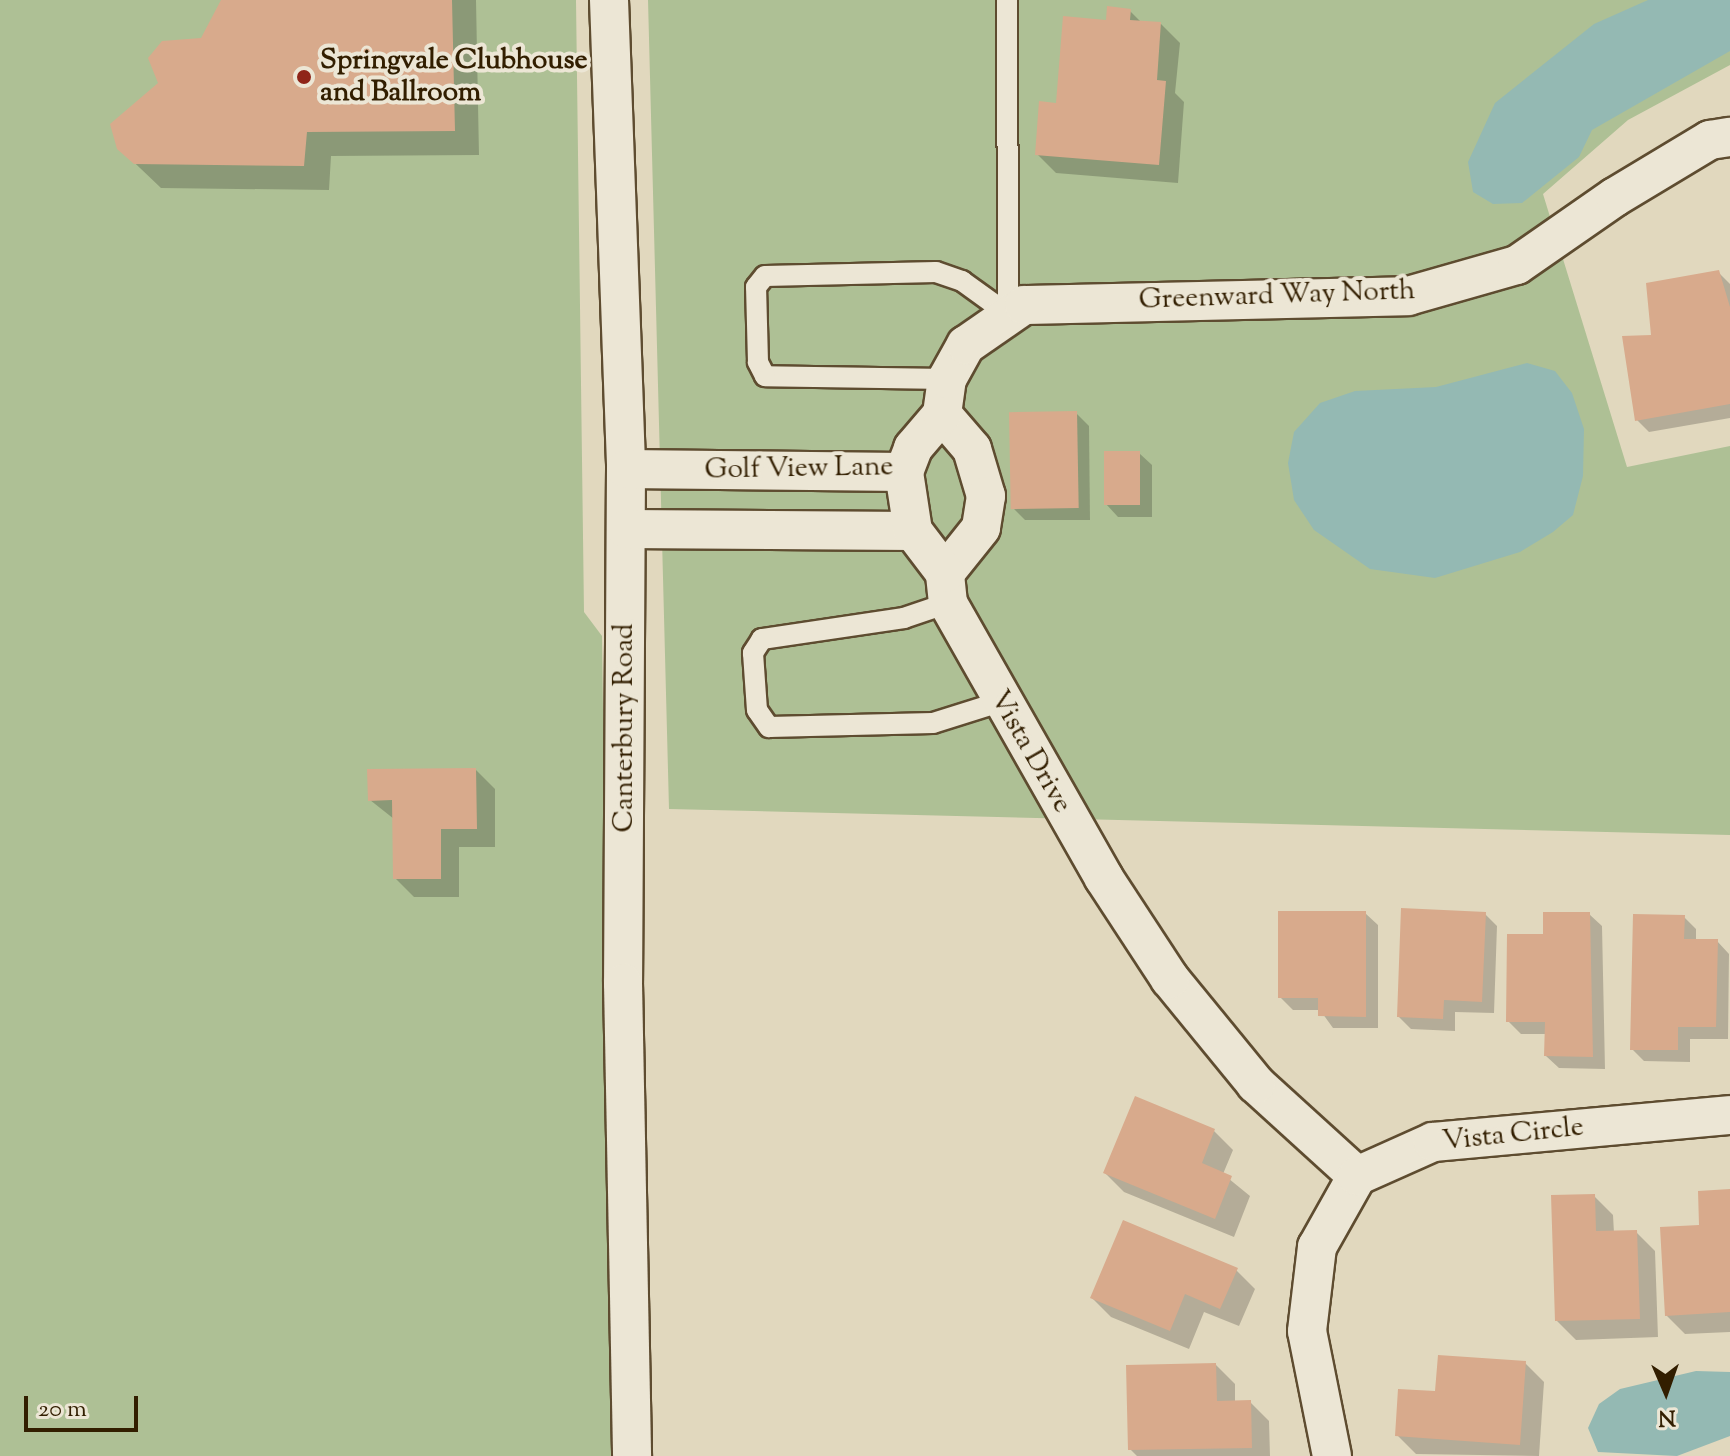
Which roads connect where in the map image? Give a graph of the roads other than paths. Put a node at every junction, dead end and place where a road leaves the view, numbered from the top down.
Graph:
1 (609, 0) edge
2 (1007, 0) edge
3 (1730, 137) edge
4 (1016, 310) junction
5 (944, 397) junction
6 (626, 469) junction
7 (904, 472) junction
8 (626, 529) junction
9 (913, 531) junction
10 (947, 588) junction
11 (1000, 702) junction
12 (1730, 1115) edge
13 (1357, 1176) junction
14 (632, 1456) edge
15 (1332, 1456) edge

1 - 6 street, Canterbury Road
2 - 4 lane
3 - 4 street, Greenward Way North
4 - 5 street, Golf View Lane
4 - 5 lane
5 - 7 street, Golf View Lane
5 - 10 street
6 - 7 street, Golf View Lane
6 - 8 street, Canterbury Road
7 - 9 street
8 - 9 street
8 - 14 street, Canterbury Road
9 - 10 street, Vista Drive
10 - 11 street, Vista Drive
10 - 11 lane
11 - 13 street, Vista Drive
12 - 13 street, Vista Circle
13 - 15 street

